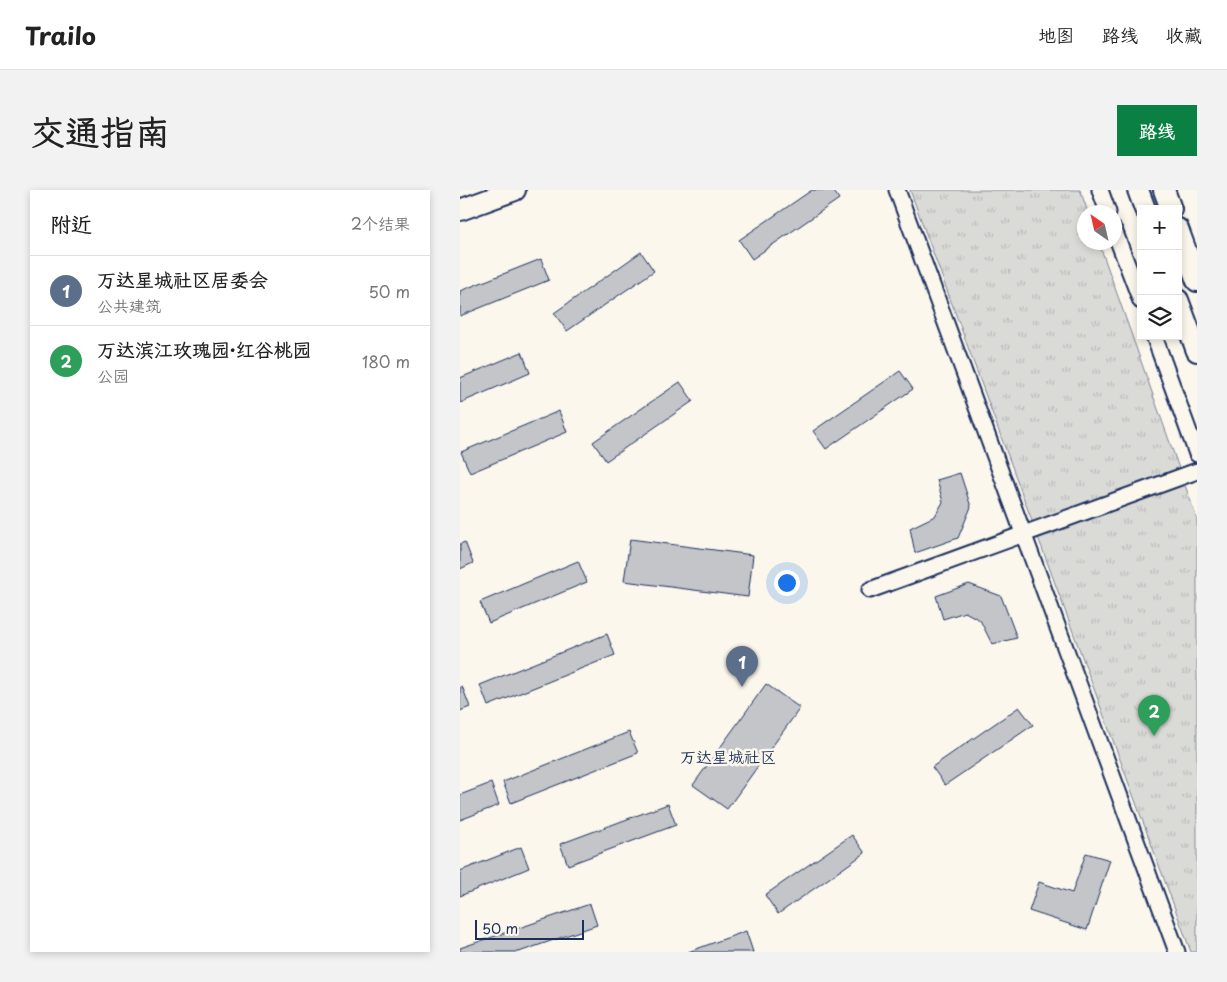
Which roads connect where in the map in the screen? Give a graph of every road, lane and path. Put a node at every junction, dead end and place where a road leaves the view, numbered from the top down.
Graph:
1 (515, 190) edge
2 (897, 190) edge
3 (1100, 190) edge
4 (1138, 190) edge
5 (1164, 190) edge
6 (1105, 205) edge
7 (1144, 205) edge
8 (1170, 205) edge
9 (460, 210) edge
10 (1182, 240) edge
11 (1122, 250) edge
12 (1197, 280) edge
13 (1139, 295) edge
14 (1182, 311) edge
15 (1155, 340) edge
16 (1197, 351) edge
17 (1197, 454) edge
18 (1197, 471) edge
19 (1023, 534) junction
20 (870, 590) dead end
21 (1177, 952) edge

1 - 9 main road
2 - 19 street
3 - 6 street
4 - 7 main road
5 - 8 main road
10 - 12 main road
11 - 13 street
14 - 16 main road
15 - 17 street
18 - 19 street
19 - 20 street
19 - 21 street

